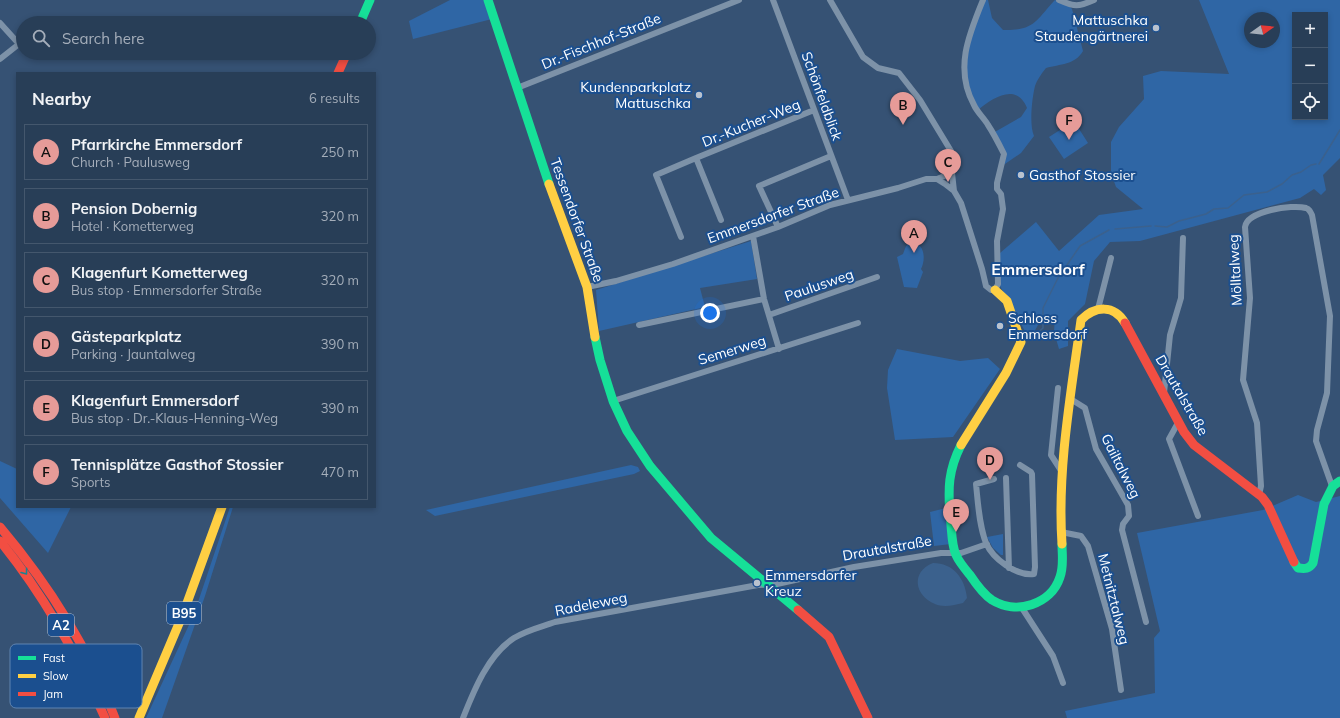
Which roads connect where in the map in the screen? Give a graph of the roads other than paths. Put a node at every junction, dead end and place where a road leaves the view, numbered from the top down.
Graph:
1 (370, 0) edge
2 (488, 0) edge
3 (739, 0) edge
4 (773, 0) edge
5 (830, 0) edge
6 (983, 0) edge
7 (1059, 0) edge
8 (1094, 0) edge
9 (363, 16) edge
10 (0, 23) edge
11 (16, 42) edge
12 (16, 46) edge
13 (0, 59) edge
14 (344, 60) edge
15 (338, 72) edge
16 (517, 88) junction
17 (814, 110) junction
18 (831, 156) junction
19 (696, 158) junction
20 (952, 173) junction
21 (937, 179) junction
22 (954, 191) junction
23 (848, 200) junction
24 (722, 220) dead end
25 (778, 227) junction
26 (754, 236) junction
27 (681, 237) dead end
28 (1183, 238) dead end
29 (1110, 258) dead end
30 (877, 277) dead end
31 (587, 287) junction
32 (995, 290) junction
33 (764, 299) junction
34 (1098, 309) junction
35 (769, 315) junction
36 (858, 324) dead end
37 (639, 325) dead end
38 (779, 349) junction
39 (1058, 388) dead end
40 (1164, 393) junction
41 (1069, 398) junction
42 (613, 401) junction
43 (1179, 421) junction
44 (1020, 465) dead end
45 (1062, 472) junction
46 (1006, 478) dead end
47 (994, 479) dead end
48 (1340, 481) edge
49 (1332, 486) junction
50 (1259, 495) junction
51 (222, 508) edge
52 (1198, 516) dead end
53 (0, 528) edge
54 (1061, 532) junction
55 (0, 541) edge
56 (986, 544) junction
57 (955, 554) junction
58 (1009, 568) junction
59 (770, 585) junction
60 (1022, 608) junction
61 (1146, 622) dead end
62 (71, 644) edge
63 (81, 644) edge
64 (1063, 683) dead end
65 (1121, 690) dead end
66 (101, 708) edge
67 (111, 708) edge
68 (139, 717) edge
69 (105, 718) edge
70 (115, 718) edge
71 (462, 718) edge
72 (868, 718) edge

1 - 9 main road
2 - 16 main road, Tessendorfer Straße
3 - 16 street, Dr.-Fischhof-Straße
4 - 17 street, Schönfeldblick
5 - 20 street
6 - 32 street
7 - 8 street
10 - 11 street
12 - 13 street
14 - 15 main road
16 - 31 main road, Tessendorfer Straße
17 - 18 street, Schönfeldblick
17 - 19 street, Dr.-Kucher-Weg
18 - 23 street, Schönfeldblick
18 - 25 street
19 - 24 street, Dr.-Kucher-Weg
19 - 27 street, Dr.-Kucher-Weg
20 - 21 street, Emmersdorfer Straße
20 - 22 street
21 - 22 street
21 - 23 street, Emmersdorfer Straße
22 - 32 street
23 - 25 street, Emmersdorfer Straße
25 - 26 street, Emmersdorfer Straße
26 - 31 street, Emmersdorfer Straße
26 - 33 street
28 - 40 street
29 - 34 street
30 - 35 street, Paulusweg
31 - 42 main road, Tessendorfer Straße
32 - 57 main road
33 - 35 street
33 - 37 street
34 - 40 main road, Drautalstraße
34 - 41 main road
35 - 38 street
36 - 38 street, Semerweg
38 - 42 street, Semerweg
39 - 45 street
40 - 43 main road, Drautalstraße
41 - 45 main road
41 - 61 street, Gailtalweg
42 - 59 main road, Tessendorfer Straße
43 - 50 main road, Drautalstraße
43 - 52 street
44 - 58 street
45 - 54 main road
46 - 58 street
47 - 56 street
48 - 49 main road
49 - 50 main road, Drautalstraße
49 - 50 street, Mölltalweg
51 - 68 main road, B95
53 - 63 main road, A2
54 - 60 main road
54 - 65 street, Metnitztalweg
55 -> 62 main road, A2
56 - 57 street, Drautalstraße
56 - 58 street
57 - 59 street, Drautalstraße
57 - 60 main road
59 - 71 street, Radeleweg
59 - 72 main road, Tessendorfer Straße
60 - 64 street
66 -> 69 main road, A2
67 - 70 main road, A2

